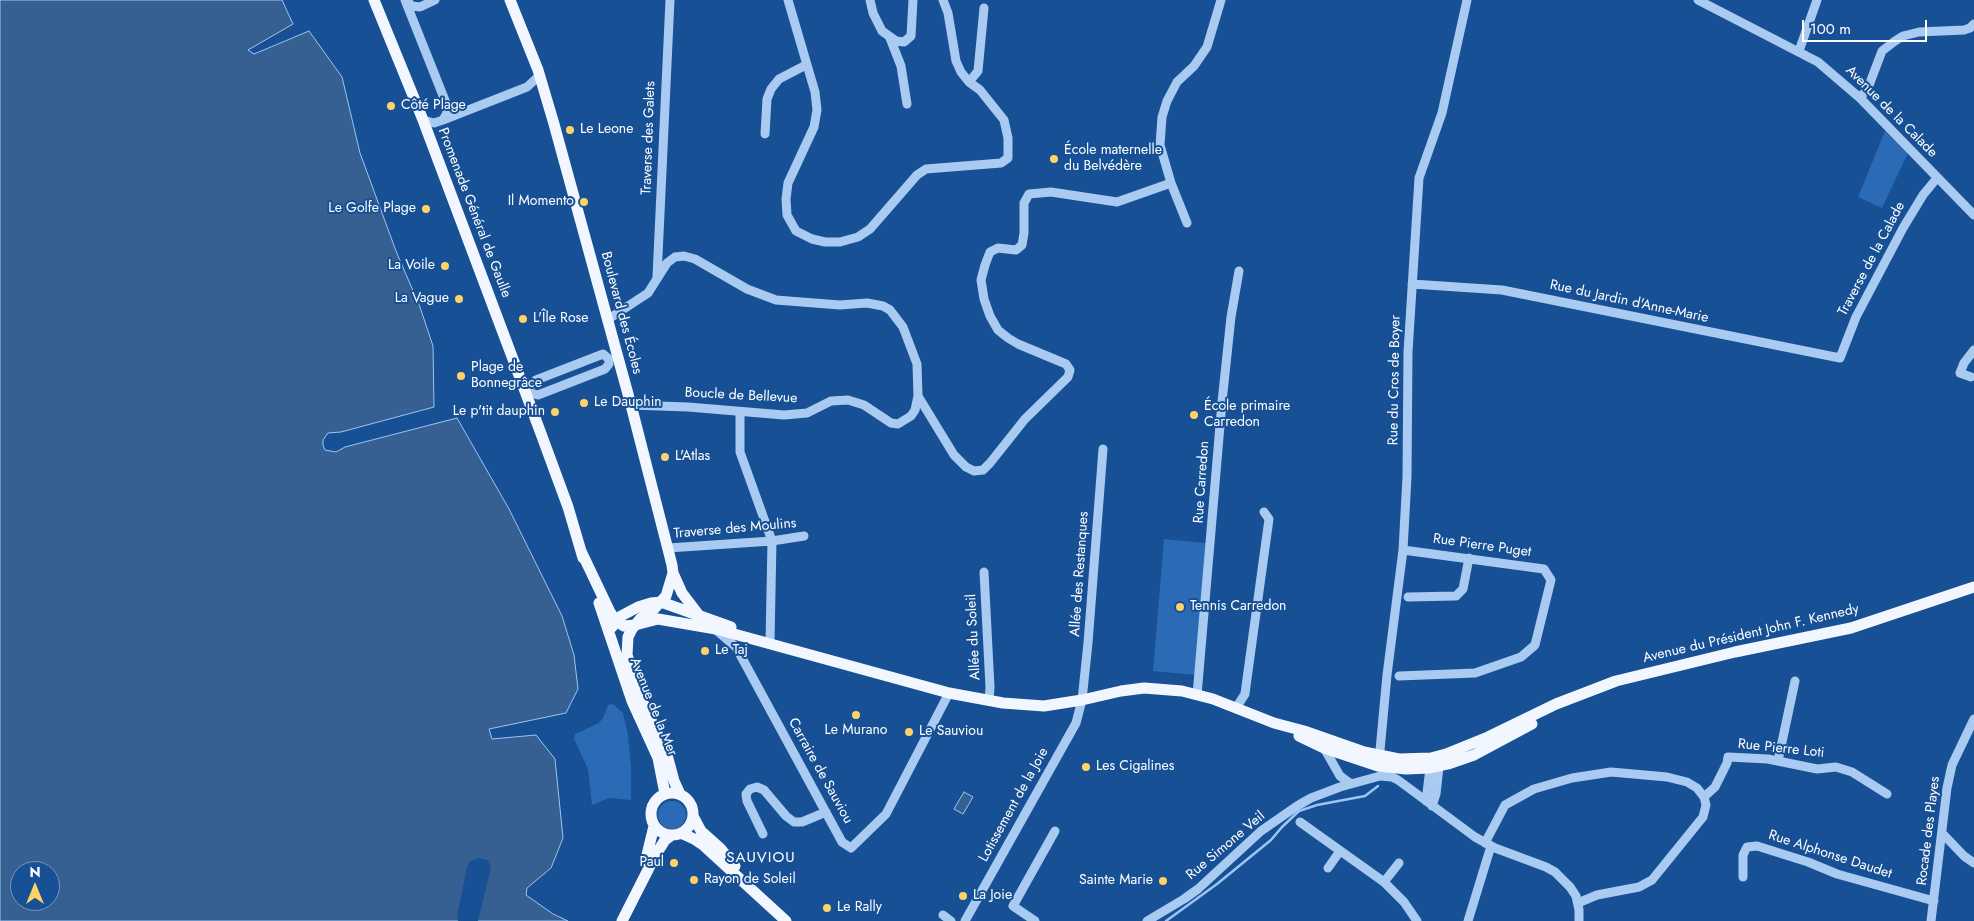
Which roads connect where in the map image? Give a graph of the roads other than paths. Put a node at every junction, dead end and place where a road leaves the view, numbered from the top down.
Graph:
1 (374, 0) edge
2 (405, 0) edge
3 (435, 0) edge
4 (510, 0) edge
5 (670, 0) edge
6 (788, 0) edge
7 (870, 0) edge
8 (913, 0) edge
9 (943, 0) edge
10 (1220, 0) edge
11 (1467, 0) edge
12 (1698, 0) edge
13 (1817, 0) edge
14 (984, 8) dead end
15 (1974, 24) edge
16 (889, 36) junction
17 (1798, 51) junction
18 (806, 65) junction
19 (539, 76) junction
20 (969, 82) junction
21 (1860, 98) junction
22 (907, 104) dead end
23 (423, 120) junction
24 (443, 120) junction
25 (765, 134) dead end
26 (1937, 178) junction
27 (1171, 183) junction
28 (1974, 216) edge
29 (1187, 223) dead end
30 (1239, 271) dead end
31 (657, 278) junction
32 (1412, 284) junction
33 (607, 320) junction
34 (1974, 350) edge
35 (613, 357) junction
36 (1840, 358) joint
37 (1971, 377) dead end
38 (526, 392) junction
39 (918, 396) junction
40 (631, 406) junction
41 (740, 412) junction
42 (1103, 449) dead end
43 (1264, 512) dead end
44 (804, 536) dead end
45 (772, 541) junction
46 (668, 548) junction
47 (1403, 550) junction
48 (581, 551) junction
49 (1469, 558) junction
50 (984, 572) dead end
51 (673, 573) junction
52 (1974, 586) edge
53 (1974, 595) edge
54 (1408, 597) dead end
55 (1938, 599) junction
56 (661, 602) junction
57 (700, 615) junction
58 (616, 621) junction
59 (635, 625) junction
60 (716, 629) junction
61 (609, 633) junction
62 (746, 637) junction
63 (770, 642) junction
64 (736, 647) junction
65 (785, 648) junction
66 (1398, 676) dead end
67 (1795, 682) dead end
68 (949, 693) junction
69 (1197, 695) junction
70 (1572, 699) junction
71 (1082, 700) junction
72 (988, 701) junction
73 (1241, 710) junction
74 (1974, 719) edge
75 (1274, 723) junction
76 (1324, 748) junction
77 (1446, 754) junction
78 (1415, 759) junction
79 (1379, 761) junction
80 (1778, 761) junction
81 (1434, 766) junction
82 (1351, 784) junction
83 (665, 794) junction
84 (680, 794) junction
85 (1887, 794) dead end
86 (1704, 797) junction
87 (1429, 803) junction
88 (826, 812) junction
89 (693, 816) junction
90 (1300, 822) dead end
91 (654, 826) junction
92 (1055, 831) dead end
93 (1942, 833) junction
94 (676, 834) junction
95 (763, 834) dead end
96 (1488, 844) junction
97 (1340, 851) junction
98 (1399, 863) dead end
99 (1974, 863) edge
100 (1328, 868) dead end
101 (1743, 877) dead end
102 (1384, 882) junction
103 (634, 895) junction
104 (1934, 901) junction
105 (1578, 903) junction
106 (774, 910) junction
107 (943, 915) dead end
108 (622, 921) edge
109 (786, 921) edge
110 (952, 921) edge
111 (965, 921) edge
112 (1035, 921) edge
113 (1147, 921) edge
114 (1417, 921) edge
115 (1468, 921) edge
116 (1579, 921) edge
117 (1931, 921) edge

1 - 23 main road, Promenade Général de Gaulle
2 - 3 street
2 - 24 street
4 - 19 main road, Boulevard des Écoles
5 - 31 street, Traverse des Galets
6 - 18 street
7 - 16 street
8 - 16 street
9 - 20 street
10 - 27 street
11 - 32 street, Rue du Cros de Boyer
12 - 17 street, Avenue de la Calade
13 - 17 street
14 - 20 street
15 - 21 street
16 - 22 street
17 - 21 street, Avenue de la Calade
18 - 20 street
18 - 25 street
19 - 24 street
19 - 33 main road, Boulevard des Écoles
21 - 26 street, Avenue de la Calade
23 - 24 street
23 - 38 main road, Promenade Général de Gaulle
26 - 28 street, Avenue de la Calade
26 - 36 street, Traverse de la Calade
27 - 29 street
27 - 39 street
30 - 69 street, Rue Carredon
31 - 33 street, Boucle de Bellevue
31 - 39 street, Boucle de Bellevue
32 - 36 street, Rue du Jardin d'Anne-Marie
32 - 47 street, Rue du Cros de Boyer
33 - 35 main road, Boulevard des Écoles
34 - 37 street
35 - 38 street
35 - 38 street
35 - 40 main road, Boulevard des Écoles
38 - 48 main road, Promenade Général de Gaulle
39 - 41 street, Boucle de Bellevue
40 - 41 street, Boucle de Bellevue
40 - 46 main road, Boulevard des Écoles
41 - 45 street
42 - 71 street, Allée des Restanques
43 - 73 street
44 - 45 street, Traverse des Moulins
45 - 46 street, Traverse des Moulins
45 - 63 street
46 - 51 main road, Boulevard des Écoles
47 - 49 street, Rue Pierre Puget
47 - 79 street, Rue du Cros de Boyer
48 - 58 main road, Promenade Général de Gaulle
48 - 61 main road, Promenade Général de Gaulle
49 - 54 street
49 - 66 street, Rue Pierre Puget
50 - 72 street, Allée du Soleil
51 - 56 main road
51 - 57 main road, Boulevard des Écoles
52 - 55 main road, Avenue du Président John F. Kennedy
53 - 55 main road, Avenue du Président John F. Kennedy
55 - 70 main road, Avenue du Président John F. Kennedy
56 - 57 main road, Avenue du Président John F. Kennedy
56 - 58 main road
56 - 59 main road
57 - 63 main road, Avenue du Président John F. Kennedy
58 - 59 main road
58 - 61 main road
59 - 60 main road, Avenue du Président John F. Kennedy
59 - 84 main road, Avenue de la Mer
60 - 62 main road, Avenue du Président John F. Kennedy
60 - 64 street, Carraire de Sauviou
61 - 83 main road, Avenue de la Mer
62 - 64 street
62 - 65 main road, Avenue du Président John F. Kennedy
63 - 65 main road, Avenue du Président John F. Kennedy
64 - 88 street, Carraire de Sauviou
65 - 68 main road, Avenue du Président John F. Kennedy
67 - 80 street
68 - 72 main road, Avenue du Président John F. Kennedy
68 - 88 street, Carraire de Sauviou
69 - 71 main road, Avenue du Président John F. Kennedy
69 - 73 main road, Avenue du Président John F. Kennedy
70 - 77 main road, Avenue du Président John F. Kennedy
70 - 81 main road, Avenue du Président John F. Kennedy
71 - 72 main road, Avenue du Président John F. Kennedy
71 - 111 street, Lotissement de la Joie
73 - 75 main road, Avenue du Président John F. Kennedy
74 - 93 street, Rocade des Playes
75 - 76 main road, Avenue du Président John F. Kennedy
75 - 79 main road, Avenue du Président John F. Kennedy
76 - 79 main road, Avenue du Président John F. Kennedy
76 - 82 street
77 - 78 main road, Avenue du Président John F. Kennedy
77 - 81 street
78 - 79 main road, Avenue du Président John F. Kennedy
78 - 81 street
79 - 81 main road, Avenue du Président John F. Kennedy
80 - 85 street, Rue Pierre Loti
80 - 86 street, Rue Pierre Loti
81 - 87 street
82 - 87 street, Rue Simone Veil
82 - 113 street, Rue Simone Veil
83 - 84 main road
83 - 91 main road
84 - 89 main road
86 - 96 street
86 - 105 street
87 - 96 street, Rue Simone Veil
88 - 95 street
89 - 94 main road
89 - 106 main road
90 - 97 street
91 - 94 main road
91 - 103 main road
92 - 112 street
93 - 99 street
93 - 104 street, Rocade des Playes
94 - 103 main road
94 - 106 main road
96 - 105 street, Rue Simone Veil
96 - 115 street
97 - 100 street
97 - 102 street
98 - 102 street
101 - 104 street, Rue Alphonse Daudet
102 - 114 street
103 - 108 main road
104 - 117 street, Rocade des Playes
105 - 116 street
106 - 109 main road
107 - 110 street

